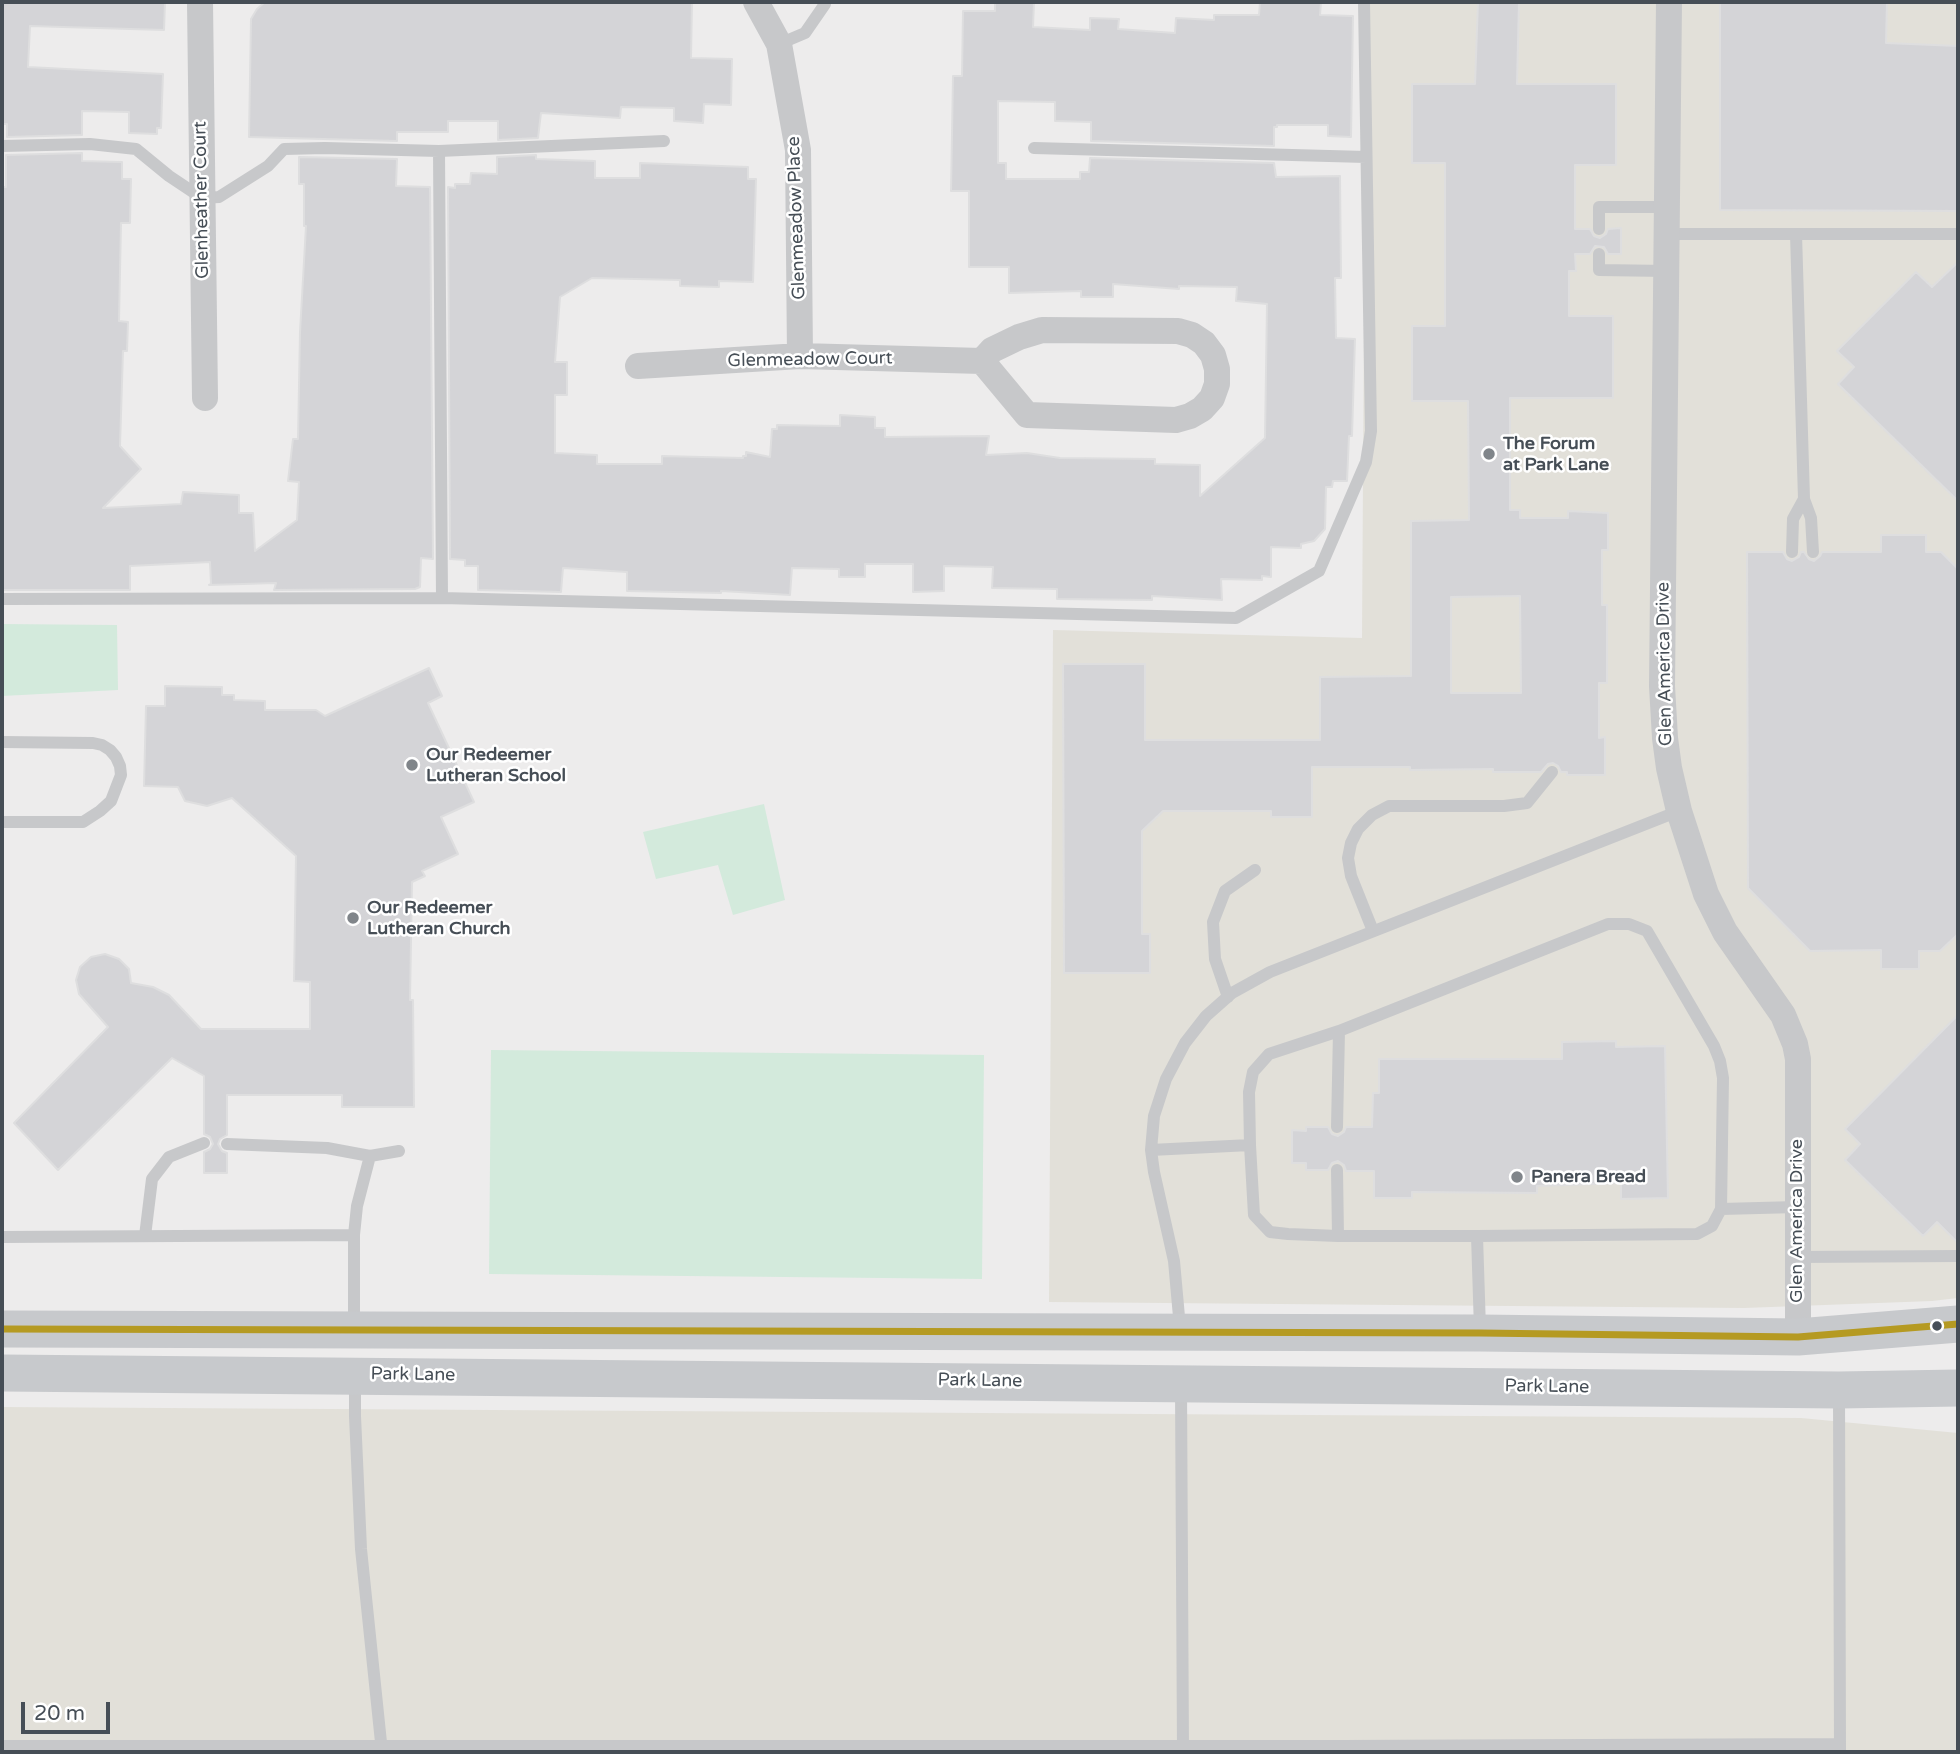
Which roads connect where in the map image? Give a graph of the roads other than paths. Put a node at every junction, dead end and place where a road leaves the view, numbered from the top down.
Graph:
1 (200, 2) edge
2 (756, 2) edge
3 (825, 2) edge
4 (1364, 2) edge
5 (1669, 2) edge
6 (779, 44) junction
7 (664, 141) dead end
8 (2, 146) edge
9 (1034, 148) dead end
10 (439, 151) junction
11 (1366, 158) junction
12 (202, 198) junction
13 (1667, 207) junction
14 (1599, 229) dead end
15 (1667, 234) junction
16 (1796, 234) junction
17 (1958, 234) edge
18 (1599, 254) dead end
19 (1667, 271) junction
20 (800, 356) junction
21 (982, 361) junction
22 (638, 366) dead end
23 (205, 398) dead end
24 (1804, 499) junction
25 (1792, 552) dead end
26 (1813, 552) dead end
27 (442, 598) junction
28 (2, 599) edge
29 (2, 742) edge
30 (1552, 772) dead end
31 (1679, 811) junction
32 (2, 822) edge
33 (1255, 870) dead end
34 (1373, 931) junction
35 (1228, 997) junction
36 (1339, 1031) junction
37 (1337, 1127) dead end
38 (204, 1143) dead end
39 (227, 1144) dead end
40 (1250, 1145) junction
41 (1151, 1150) junction
42 (399, 1151) dead end
43 (370, 1156) junction
44 (1337, 1170) dead end
45 (1797, 1207) junction
46 (1721, 1209) junction
47 (354, 1235) junction
48 (145, 1236) junction
49 (1338, 1236) junction
50 (1477, 1236) junction
51 (2, 1237) edge
52 (1958, 1256) edge
53 (1797, 1257) junction
54 (1958, 1324) edge
55 (2, 1329) edge
56 (354, 1329) junction
57 (1180, 1332) junction
58 (1480, 1333) junction
59 (1798, 1337) junction
60 (2, 1373) edge
61 (355, 1375) junction
62 (1181, 1383) junction
63 (1633, 1388) junction
64 (1958, 1388) edge
65 (1839, 1390) junction
66 (2, 1746) edge
67 (1840, 1748) edge
68 (382, 1749) edge
69 (1183, 1749) edge

1 - 12 street, Glenheather Court
2 - 6 street, Glenmeadow Place
3 - 6 lane
4 - 11 lane
5 - 13 street, Glen America Drive
6 - 20 street, Glenmeadow Place
7 - 10 lane
8 - 12 lane
9 - 11 lane
10 - 12 lane
10 - 27 lane
11 - 27 lane
12 - 23 street, Glenheather Court
13 - 14 lane
13 - 15 street, Glen America Drive
15 - 16 lane
15 - 19 street, Glen America Drive
16 - 17 lane
16 - 24 lane
18 - 19 lane
19 - 31 street, Glen America Drive
20 - 21 street, Glenmeadow Court
20 - 22 street, Glenmeadow Court
21 - 21 street
24 - 25 lane
24 - 26 lane
27 - 28 lane
29 - 32 lane
30 - 34 lane
31 - 34 lane
31 - 45 street, Glen America Drive
33 - 35 lane
34 - 35 lane
35 - 41 lane
36 - 37 lane
36 - 40 lane
36 - 46 lane
38 - 48 lane
39 - 43 lane
40 - 41 lane
40 - 49 lane
41 - 57 lane
42 - 43 lane
43 - 47 lane
44 - 49 lane
45 - 46 lane
45 - 53 street, Glen America Drive
46 - 50 lane
47 - 48 lane
47 - 56 lane
48 - 51 lane
49 - 50 lane
50 - 58 lane
52 - 53 lane
53 - 59 street, Glen America Drive
54 - 59 main road
55 - 56 main road
56 - 57 main road
56 - 61 main road
57 - 58 main road
57 - 62 main road
58 - 59 main road
59 - 63 main road
60 - 61 main road, Park Lane
61 - 62 main road, Park Lane
61 - 68 lane
62 - 63 main road, Park Lane
62 - 69 lane
63 - 65 main road, Park Lane
64 - 65 main road, Park Lane
65 - 67 lane
66 - 68 lane
67 - 69 lane
68 - 69 lane

